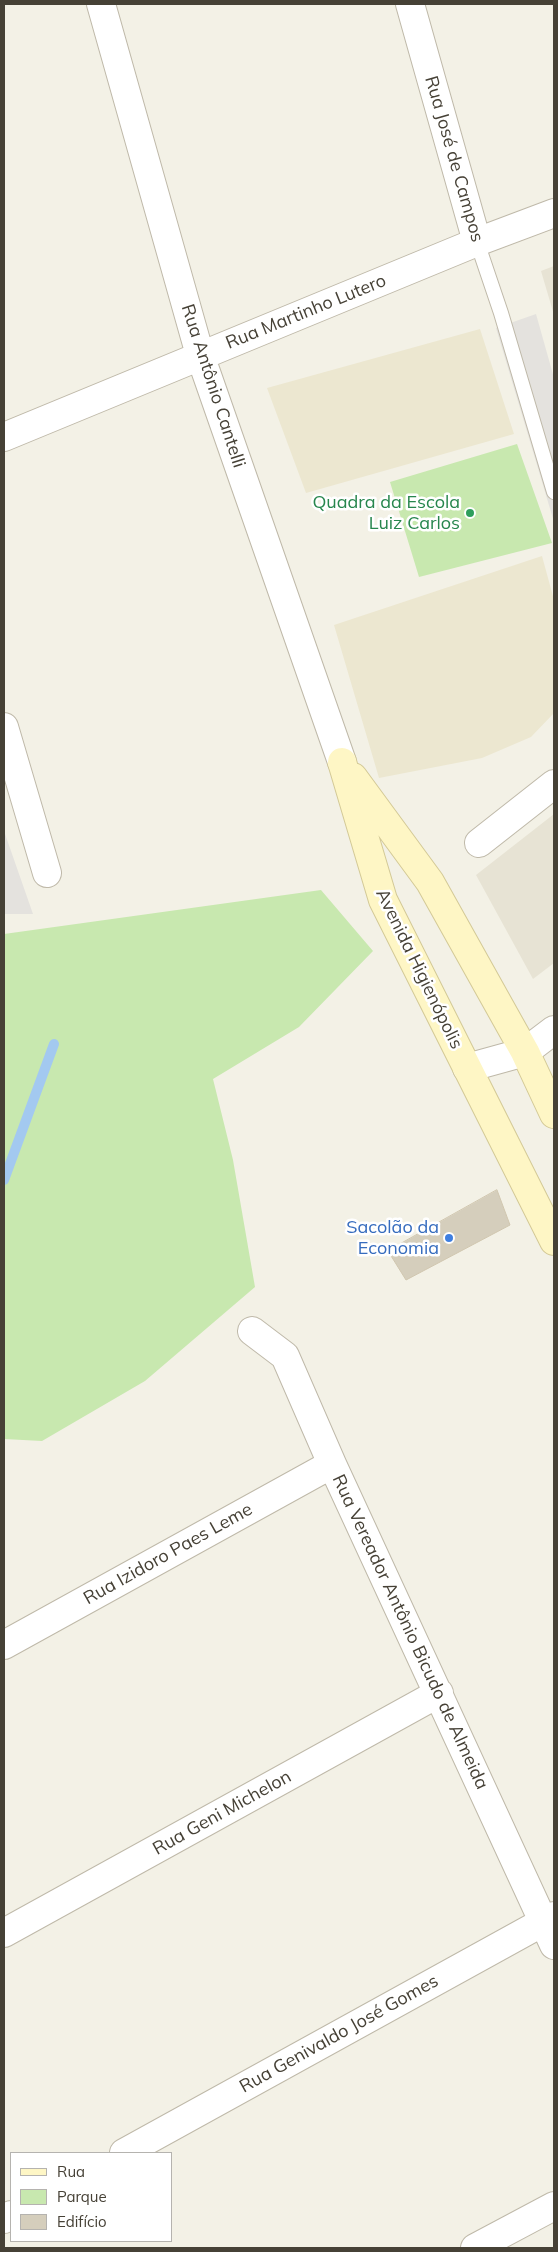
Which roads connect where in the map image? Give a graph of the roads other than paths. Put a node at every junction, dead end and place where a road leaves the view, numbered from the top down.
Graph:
1 (101, 4) edge
2 (410, 4) edge
3 (554, 213) edge
4 (477, 242) junction
5 (200, 355) junction
6 (4, 437) edge
7 (554, 492) edge
8 (4, 726) edge
9 (342, 762) junction
10 (554, 784) edge
11 (479, 843) dead end
12 (47, 873) dead end
13 (554, 1030) edge
14 (525, 1052) junction
15 (466, 1068) junction
16 (554, 1114) edge
17 (554, 1242) edge
18 (252, 1331) dead end
19 (332, 1464) junction
20 (4, 1645) edge
21 (439, 1693) junction
22 (551, 1927) edge
23 (4, 1933) edge
24 (126, 2152) edge
25 (554, 2206) edge
26 (475, 2248) edge

1 - 5 street, Rua Antônio Cantelli
2 - 4 street, Rua José de Campos
3 - 4 street, Rua Martinho Lutero
4 - 5 street, Rua Martinho Lutero
4 - 7 lane, Rua José de Campos
5 - 6 street, Rua Martinho Lutero
5 - 9 street, Rua Antônio Cantelli
8 - 12 street
9 - 14 main road
9 - 15 main road, Avenida Higienópolis
10 - 11 street
13 - 14 street
14 - 15 street
14 - 16 main road
15 - 17 main road, Avenida Higienópolis
18 - 19 street, Rua Vereador Antônio Bicudo de Almeida
19 - 20 street, Rua Izidoro Paes Leme
19 - 21 street, Rua Vereador Antônio Bicudo de Almeida
21 - 22 street, Rua Vereador Antônio Bicudo de Almeida
21 - 23 street, Rua Geni Michelon
22 - 24 street, Rua Genivaldo José Gomes
25 - 26 street

